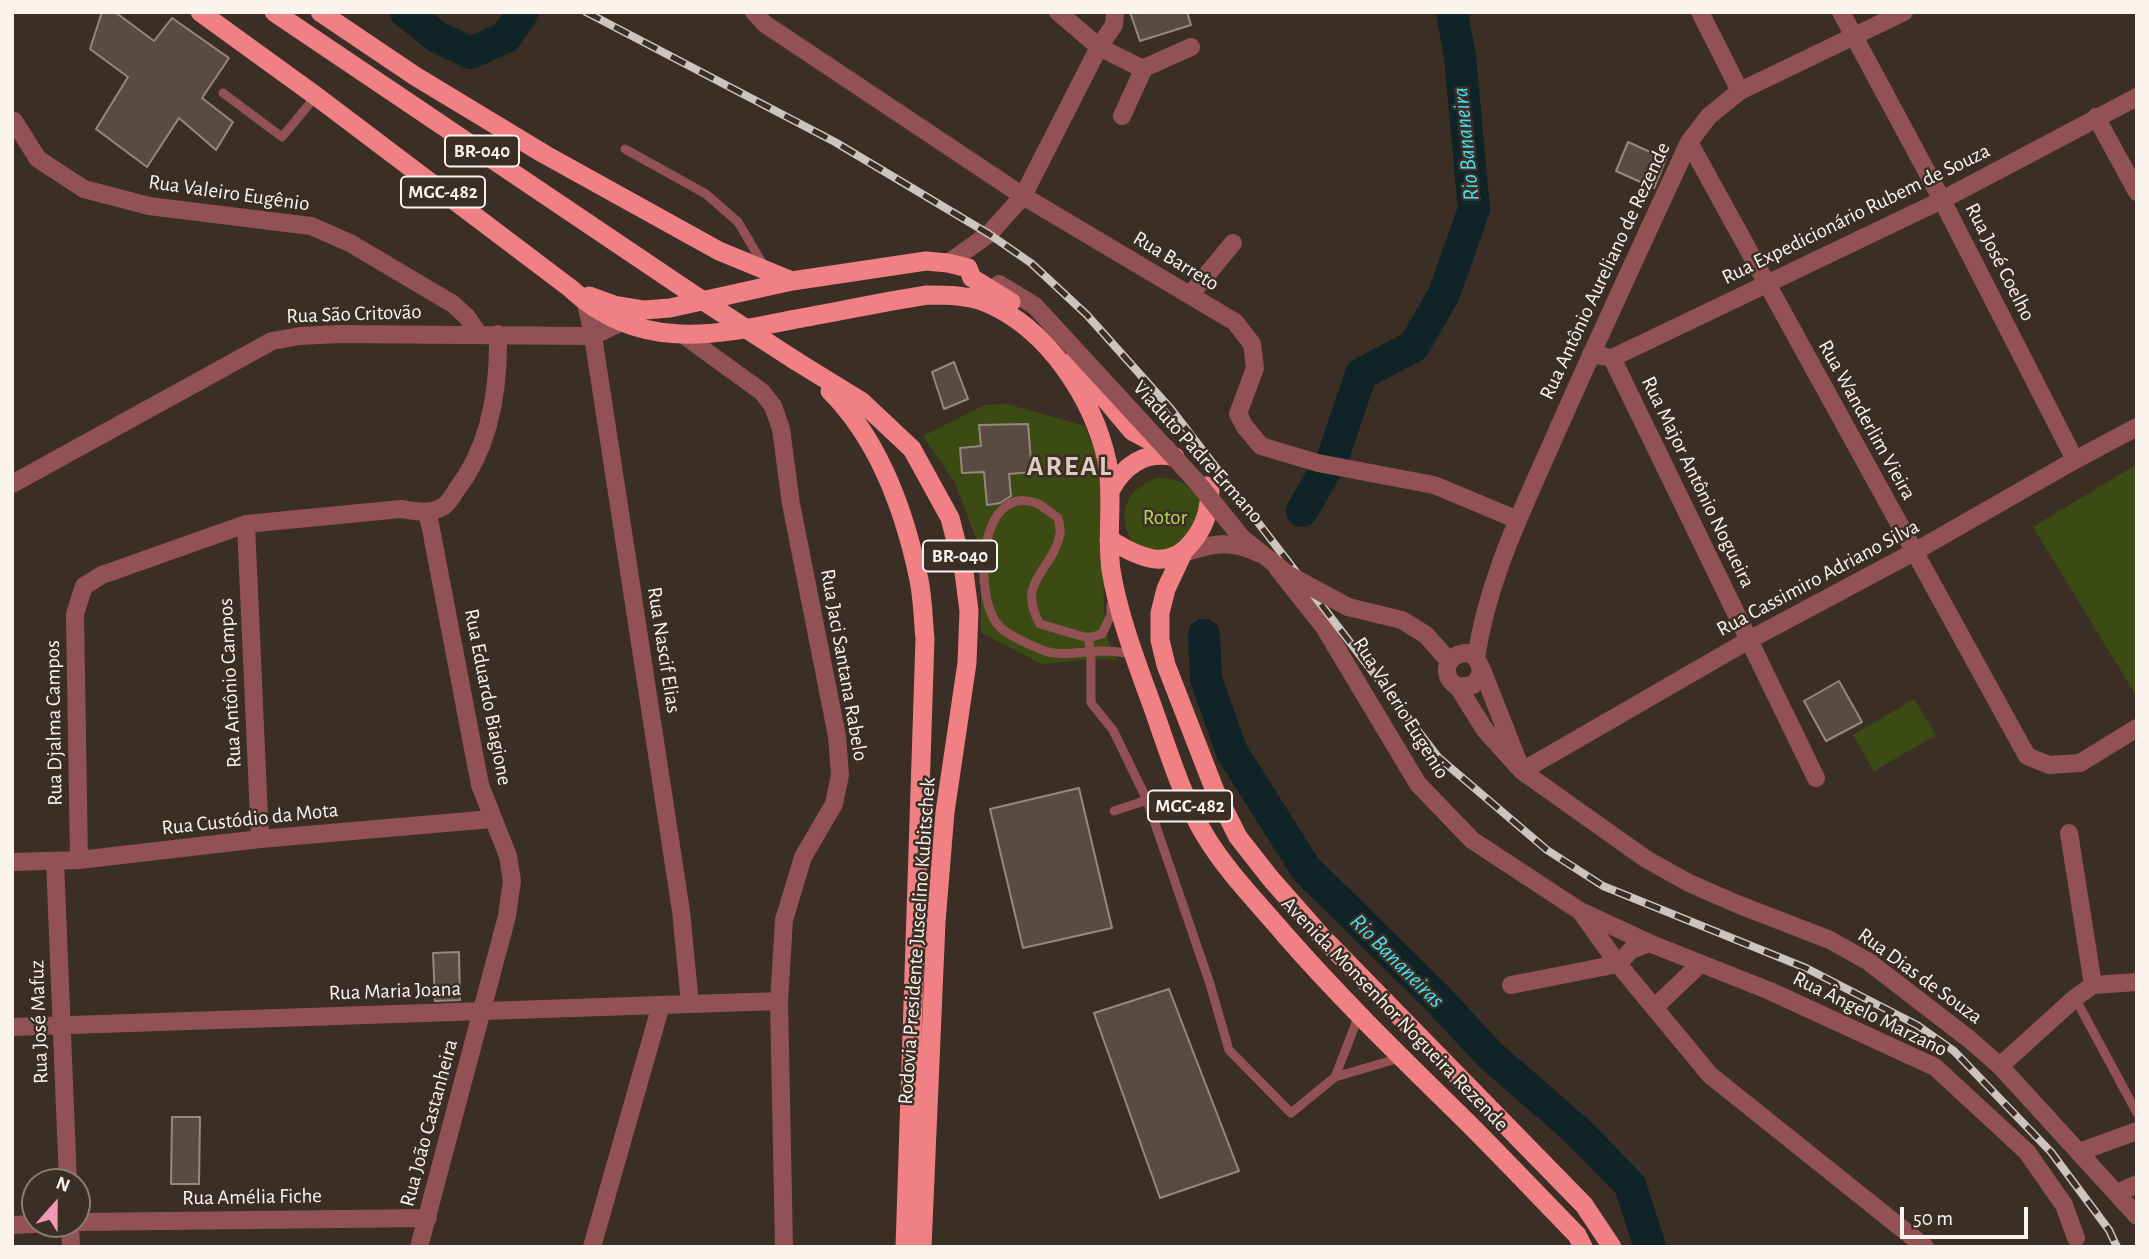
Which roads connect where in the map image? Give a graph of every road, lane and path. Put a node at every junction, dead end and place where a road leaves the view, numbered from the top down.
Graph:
1 (200, 12) edge
2 (274, 12) edge
3 (320, 12) edge
4 (754, 12) edge
5 (1058, 12) edge
6 (1115, 12) edge
7 (1700, 12) edge
8 (1841, 12) edge
9 (1904, 12) edge
10 (1854, 37) junction
11 (1099, 47) junction
12 (1191, 47) dead end
13 (1144, 68) junction
14 (1740, 91) junction
15 (223, 93) dead end
16 (316, 96) junction
17 (2137, 97) edge
18 (1122, 116) dead end
19 (2096, 117) junction
20 (14, 121) dead end
21 (1689, 142) junction
22 (625, 149) dead end
23 (2137, 192) edge
24 (1023, 197) junction
25 (1942, 200) junction
26 (1233, 243) dead end
27 (948, 263) junction
28 (767, 271) junction
29 (970, 273) junction
30 (792, 281) junction
31 (1766, 285) junction
32 (570, 289) junction
33 (727, 295) junction
34 (1190, 295) junction
35 (958, 296) junction
36 (586, 303) junction
37 (644, 310) junction
38 (623, 324) junction
39 (735, 331) junction
40 (478, 333) junction
41 (498, 334) junction
42 (593, 336) junction
43 (685, 336) junction
44 (1591, 354) junction
45 (1612, 358) junction
46 (802, 364) junction
47 (2137, 427) edge
48 (1183, 458) junction
49 (2075, 460) junction
50 (12, 484) edge
51 (1110, 491) junction
52 (1210, 491) junction
53 (426, 512) junction
54 (1518, 520) junction
55 (246, 524) junction
56 (1109, 539) junction
57 (1914, 552) junction
58 (1183, 553) junction
59 (1270, 559) junction
60 (1111, 570) junction
61 (1088, 638) junction
62 (1749, 640) junction
63 (1091, 652) junction
64 (1133, 654) junction
65 (1448, 661) junction
66 (1478, 661) junction
67 (1458, 687) junction
68 (2137, 728) edge
69 (1522, 771) junction
70 (1816, 778) dead end
71 (1147, 800) junction
72 (1114, 811) dead end
73 (492, 819) junction
74 (2069, 833) dead end
75 (260, 839) junction
76 (79, 860) junction
77 (55, 861) junction
78 (12, 862) edge
79 (1580, 911) junction
80 (1323, 938) junction
81 (1649, 943) junction
82 (1302, 954) junction
83 (1618, 964) junction
84 (1700, 964) junction
85 (2137, 982) edge
86 (1511, 985) dead end
87 (2093, 985) junction
88 (2075, 998) junction
89 (779, 1001) junction
90 (690, 1004) junction
91 (661, 1005) junction
92 (1654, 1008) junction
93 (482, 1011) junction
94 (1359, 1015) junction
95 (62, 1025) junction
96 (12, 1027) edge
97 (1401, 1057) junction
98 (2000, 1066) junction
99 (1335, 1077) junction
100 (2137, 1113) edge
101 (1502, 1119) junction
102 (2137, 1131) edge
103 (1482, 1138) junction
104 (2080, 1152) junction
105 (67, 1168) edge
106 (2137, 1184) edge
107 (2117, 1193) junction
108 (2137, 1216) edge
109 (428, 1218) junction
110 (91, 1222) edge
111 (2076, 1238) dead end
112 (419, 1247) edge
113 (592, 1247) edge
114 (784, 1247) edge
115 (905, 1247) edge
116 (922, 1247) edge
117 (1583, 1247) edge
118 (1612, 1247) edge
119 (1925, 1247) edge

1 - 16 highway
2 - 46 highway, Rodovia Presidente Juscelino Kubitschek / BR-040, bridge
3 - 28 highway
4 - 24 street, Rua Barreto
5 - 11 street
6 - 11 street
7 - 14 street
8 - 10 street, Rua José Coelho
9 - 10 street, Rua Antônio Aureliano de Rezende
10 - 14 street, Rua Antônio Aureliano de Rezende
10 - 25 street, Rua José Coelho
11 - 13 street
11 - 24 street
12 - 13 street
13 - 18 street
14 - 21 street, Rua Antônio Aureliano de Rezende
15 - 16 lane
16 - 32 highway, MGC-482
17 - 19 street, Rua Expedicionário Rubem de Souza
19 - 23 street
19 - 25 street, Rua Expedicionário Rubem de Souza
20 - 40 street, Rua Valeiro Eugênio
21 - 31 street, Rua Wanderlim Vieira
21 - 44 street, Rua Antônio Aureliano de Rezende
22 - 28 lane
24 - 27 street
24 - 34 street, Rua Barreto
25 - 31 street, Rua Expedicionário Rubem de Souza
25 - 49 street, Rua José Coelho
26 - 34 street
27 - 29 highway, MGC-482
27 - 30 highway, MGC-482
28 - 30 highway
29 - 35 street
29 - 48 highway, MGC-482
29 - 65 street, Viaduto Padre Ermano, bridge
30 - 33 highway, MGC-482
31 - 45 street, Rua Expedicionário Rubem de Souza
31 - 57 street, Rua Wanderlim Vieira
32 - 36 highway, MGC-482
32 - 37 highway, MGC-482
33 - 37 highway, MGC-482
33 - 39 highway
34 - 54 street, Rua Barreto
35 - 39 highway, MGC-482
35 - 51 highway, Avenida Monsenhor Nogueira Rezende / MGC-482
36 - 38 highway, MGC-482
36 - 42 street, Rua Nascif Elias
37 - 38 street, Rua São Critovão
38 - 42 street, Rua São Critovão
38 - 43 highway, MGC-482
39 - 43 highway, MGC-482
40 - 41 street, Rua São Critovão
40 - 50 street, Rua São Critovão
41 - 42 street, Rua São Critovão
41 - 53 street
42 - 90 street, Rua Nascif Elias
43 - 89 street, Rua Jaci Santana Rabelo
44 - 45 street
44 - 54 street, Rua Antônio Aureliano de Rezende
45 - 62 street, Rua Major Antônio Nogueira
46 - 115 highway, Rodovia Presidente Juscelino Kubitschek / BR-040
46 - 116 highway, Rodovia Presidente Juscelino Kubitschek / BR-040
47 - 49 street, Rua Cassimiro Adriano Silva
48 - 51 highway
48 - 52 highway, MGC-482
49 - 57 street, Rua Cassimiro Adriano Silva
51 - 56 highway, Avenida Monsenhor Nogueira Rezende / MGC-482
52 - 58 highway, MGC-482
52 - 59 street, Rua Valerio Eugenio
53 - 55 street
53 - 73 street, Rua Eduardo Biagione
54 - 66 street, Rua Antônio Aureliano de Rezende
55 - 75 street, Rua Antônio Campos
55 - 76 street, Rua Djalma Campos
56 - 58 highway
56 - 60 highway, Avenida Monsenhor Nogueira Rezende / MGC-482
57 - 62 street, Rua Cassimiro Adriano Silva
57 - 68 street, Rua Wanderlim Vieira
58 - 59 street, Rua Valerio Eugenio
58 - 80 highway, Avenida Monsenhor Nogueira Rezende / MGC-482
59 - 79 street, Rua Valerio Eugenio
60 - 61 lane
60 - 64 highway, Avenida Monsenhor Nogueira Rezende / MGC-482
61 - 63 lane
61 - 63 lane
62 - 69 street, Rua Cassimiro Adriano Silva
62 - 70 street, Rua Major Antônio Nogueira
63 - 64 lane
63 - 71 lane
64 - 82 highway, Avenida Monsenhor Nogueira Rezende / MGC-482
65 - 66 street
65 - 67 street
66 - 67 street
66 - 69 street
67 - 69 street, Rua Dias de Souza
69 - 98 street, Rua Dias de Souza
71 - 72 lane
71 - 99 lane
73 - 75 street, Rua Custódio da Mota
73 - 93 street, Rua Eduardo Biagione
74 - 87 street
75 - 76 street, Rua Custódio da Mota
76 - 77 street, Rua Custódio da Mota
77 - 78 street, Rua Custódio da Mota
77 - 95 street, Rua José Mafuz
79 - 81 street, Rua Ângelo Marzano
79 - 83 street
80 - 82 highway
80 - 101 highway, Avenida Monsenhor Nogueira Rezende / MGC-482
81 - 83 street
81 - 84 street, Rua Ângelo Marzano
82 - 94 highway, Avenida Monsenhor Nogueira Rezende / MGC-482
83 - 86 street
83 - 92 street
84 - 92 street
84 - 111 street, Rua Ângelo Marzano
85 - 87 street
87 - 88 street
88 - 98 street
88 - 100 lane
89 - 90 street, Rua Maria Joana
89 - 114 street, Rua Jaci Santana Rabelo
90 - 91 street, Rua Maria Joana
91 - 93 street, Rua Maria Joana
91 - 113 street
92 - 119 street
93 - 95 street, Rua Maria Joana
93 - 109 street, Rua João Castanheira
94 - 97 highway, Avenida Monsenhor Nogueira Rezende / MGC-482
94 - 99 lane
95 - 96 street, Rua Maria Joana
95 - 105 street, Rua José Mafuz
97 - 99 lane
97 - 103 highway, Avenida Monsenhor Nogueira Rezende / MGC-482
98 - 104 street, Rua Dias de Souza
101 - 103 highway
101 - 118 highway, Avenida Monsenhor Nogueira Rezende / MGC-482
102 - 104 street
103 - 117 highway, Avenida Monsenhor Nogueira Rezende / MGC-482
104 - 107 street, Rua Dias de Souza
106 - 107 street
107 - 108 street, Rua Dias de Souza
109 - 110 street, Rua Amélia Fiche
109 - 112 street, Rua João Castanheira

